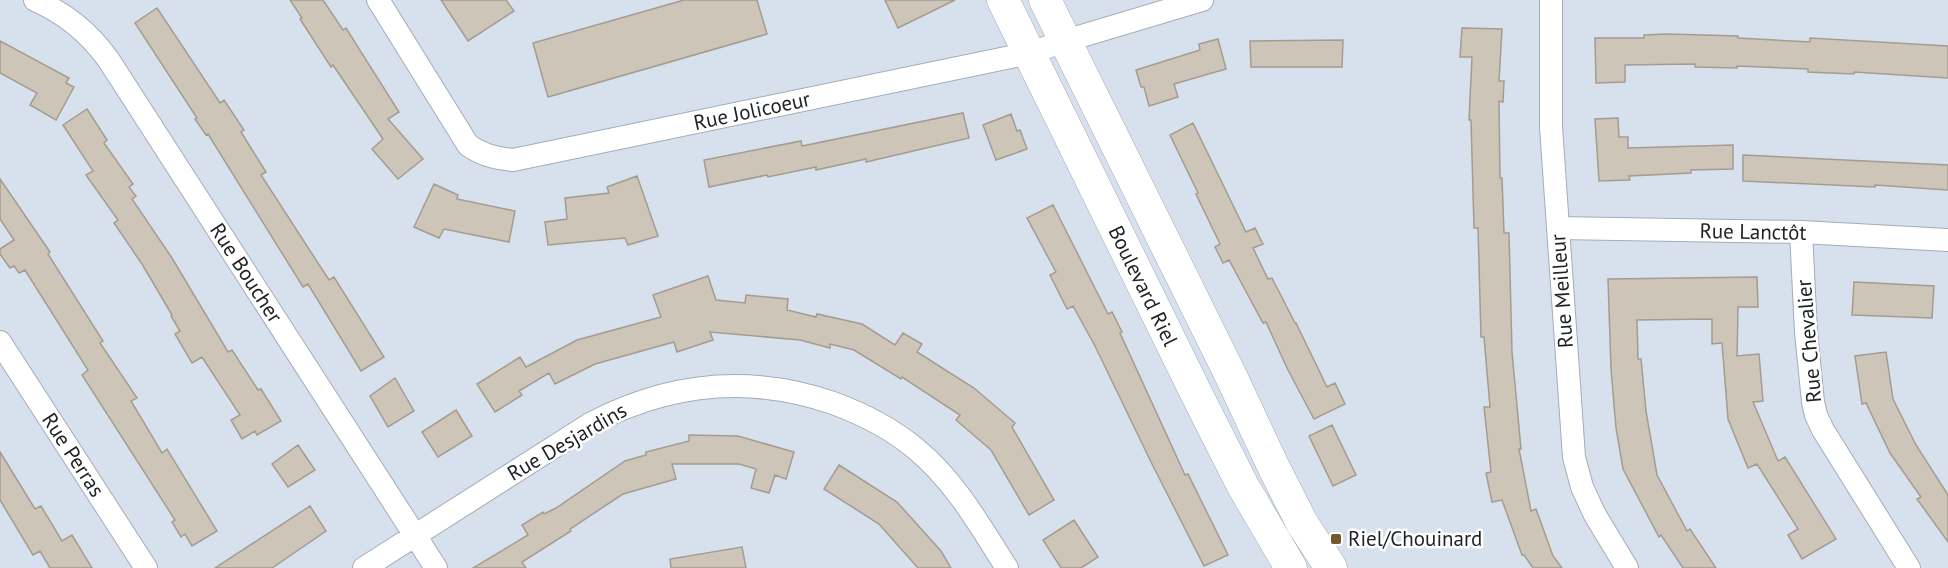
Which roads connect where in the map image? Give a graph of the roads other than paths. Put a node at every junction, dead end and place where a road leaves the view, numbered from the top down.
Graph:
1 (35, 0) edge
2 (378, 0) edge
3 (1003, 0) edge
4 (1045, 0) edge
5 (1202, 0) edge
6 (1551, 0) edge
7 (1065, 41) junction
8 (1030, 53) junction
9 (1558, 228) junction
10 (1801, 232) junction
11 (1948, 240) edge
12 (0, 342) edge
13 (415, 535) junction
14 (146, 568) edge
15 (364, 568) edge
16 (436, 568) edge
17 (1007, 568) edge
18 (1291, 568) edge
19 (1330, 568) edge
20 (1627, 568) edge
21 (1909, 568) edge

1 - 13 street, Rue Boucher
2 - 8 street, Rue Jolicoeur
3 - 8 street, Boulevard Riel
4 - 7 street, Boulevard Riel
5 - 7 street, Rue Jolicoeur
6 - 9 street, Rue Meilleur
7 - 8 street, Rue Jolicoeur
7 - 19 street, Boulevard Riel
8 - 18 street, Boulevard Riel
9 - 10 street, Rue Lanctôt
9 - 20 street, Rue Meilleur
10 - 11 street, Rue Lanctôt
10 - 21 street, Rue Chevalier
12 - 14 street, Rue Perras
13 - 15 street, Rue Desjardins
13 - 16 street, Rue Boucher
13 - 17 street, Rue Desjardins

